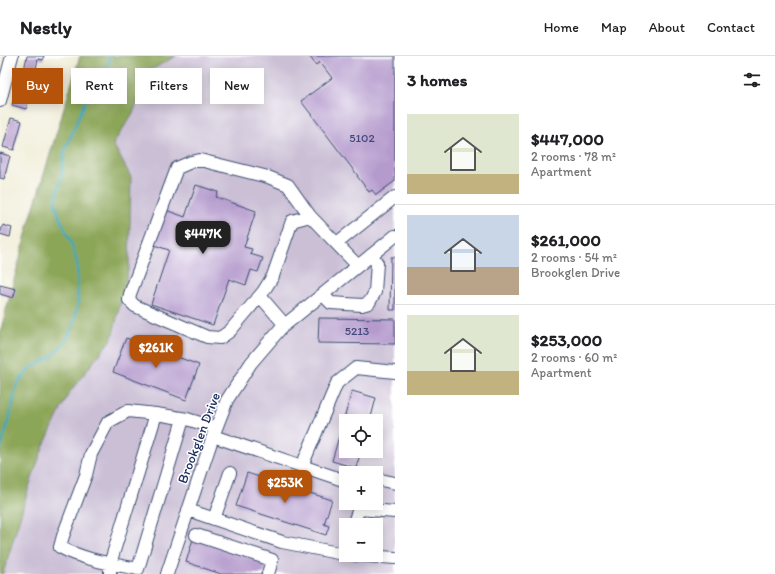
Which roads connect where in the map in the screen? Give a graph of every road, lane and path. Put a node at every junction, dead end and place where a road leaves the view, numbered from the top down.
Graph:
1 (12, 56) edge
2 (0, 101) edge
3 (395, 197) edge
4 (310, 216) junction
5 (395, 236) edge
6 (337, 243) junction
7 (372, 255) junction
8 (358, 266) junction
9 (323, 295) junction
10 (260, 296) junction
11 (285, 325) junction
12 (395, 372) edge
13 (156, 414) junction
14 (183, 419) junction
15 (215, 432) junction
16 (302, 466) junction
17 (230, 473) dead end
18 (339, 479) edge
19 (383, 480) edge
20 (395, 483) edge
21 (188, 510) junction
22 (383, 510) edge
23 (395, 512) edge
24 (214, 519) junction
25 (196, 535) dead end
26 (339, 551) edge
27 (383, 556) edge
28 (395, 558) edge
29 (110, 569) edge
30 (171, 573) edge
31 (268, 574) edge

1 - 2 street
3 - 6 street
4 - 6 street
4 - 10 street
4 - 10 street
5 - 7 street, Brookglen Drive
6 - 8 street
7 - 8 street, Brookglen Drive
7 - 9 street
8 - 9 street, Brookglen Drive
9 - 11 street, Brookglen Drive
10 - 11 street
11 - 15 street, Brookglen Drive
12 - 16 street
13 - 14 street
13 - 29 street
13 - 29 street
14 - 15 street
14 - 29 street
15 - 16 street
15 - 21 street, Brookglen Drive
16 - 18 street
17 - 24 street
19 - 20 street
21 - 24 street
21 - 30 street, Brookglen Drive
22 - 23 street
24 - 26 street
25 - 31 street
27 - 28 street

